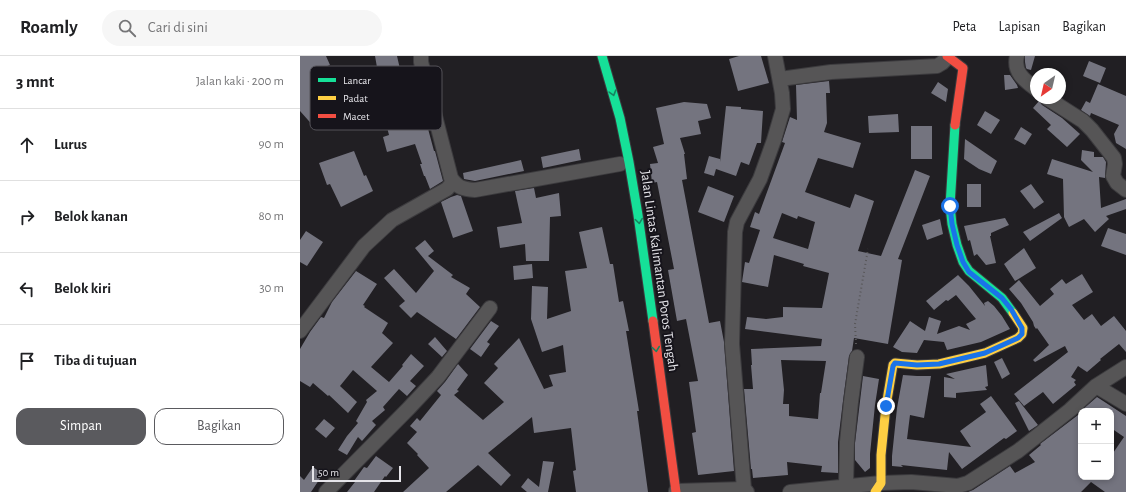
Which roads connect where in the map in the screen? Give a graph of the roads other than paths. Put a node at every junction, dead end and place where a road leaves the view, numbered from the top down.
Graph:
1 (421, 56) edge
2 (593, 56) edge
3 (602, 56) edge
4 (775, 56) edge
5 (947, 56) edge
6 (1016, 56) edge
7 (422, 66) edge
8 (597, 70) dead end
9 (780, 79) junction
10 (1030, 85) edge
11 (1056, 104) edge
12 (438, 130) edge
13 (620, 164) dead end
14 (453, 182) junction
15 (1126, 190) edge
16 (490, 308) dead end
17 (300, 331) edge
18 (857, 358) road end
19 (1126, 367) edge
20 (1096, 386) junction
21 (1126, 404) edge
22 (846, 486) junction
23 (878, 487) edge
24 (746, 490) edge
25 (326, 492) edge
26 (676, 492) edge
27 (790, 492) edge

1 - 7 street
2 - 8 street
3 -> 26 street, Jalan Lintas Kalimantan Poros Tengah
4 - 9 street
5 - 9 street
5 - 23 street
6 - 10 street
9 - 24 street
11 - 15 street
12 - 14 street
13 - 14 street
14 - 17 street
16 - 25 street
18 - 22 street
19 - 20 street
20 - 21 street
20 - 23 street
22 - 23 street
22 - 27 street
24 - 26 street

